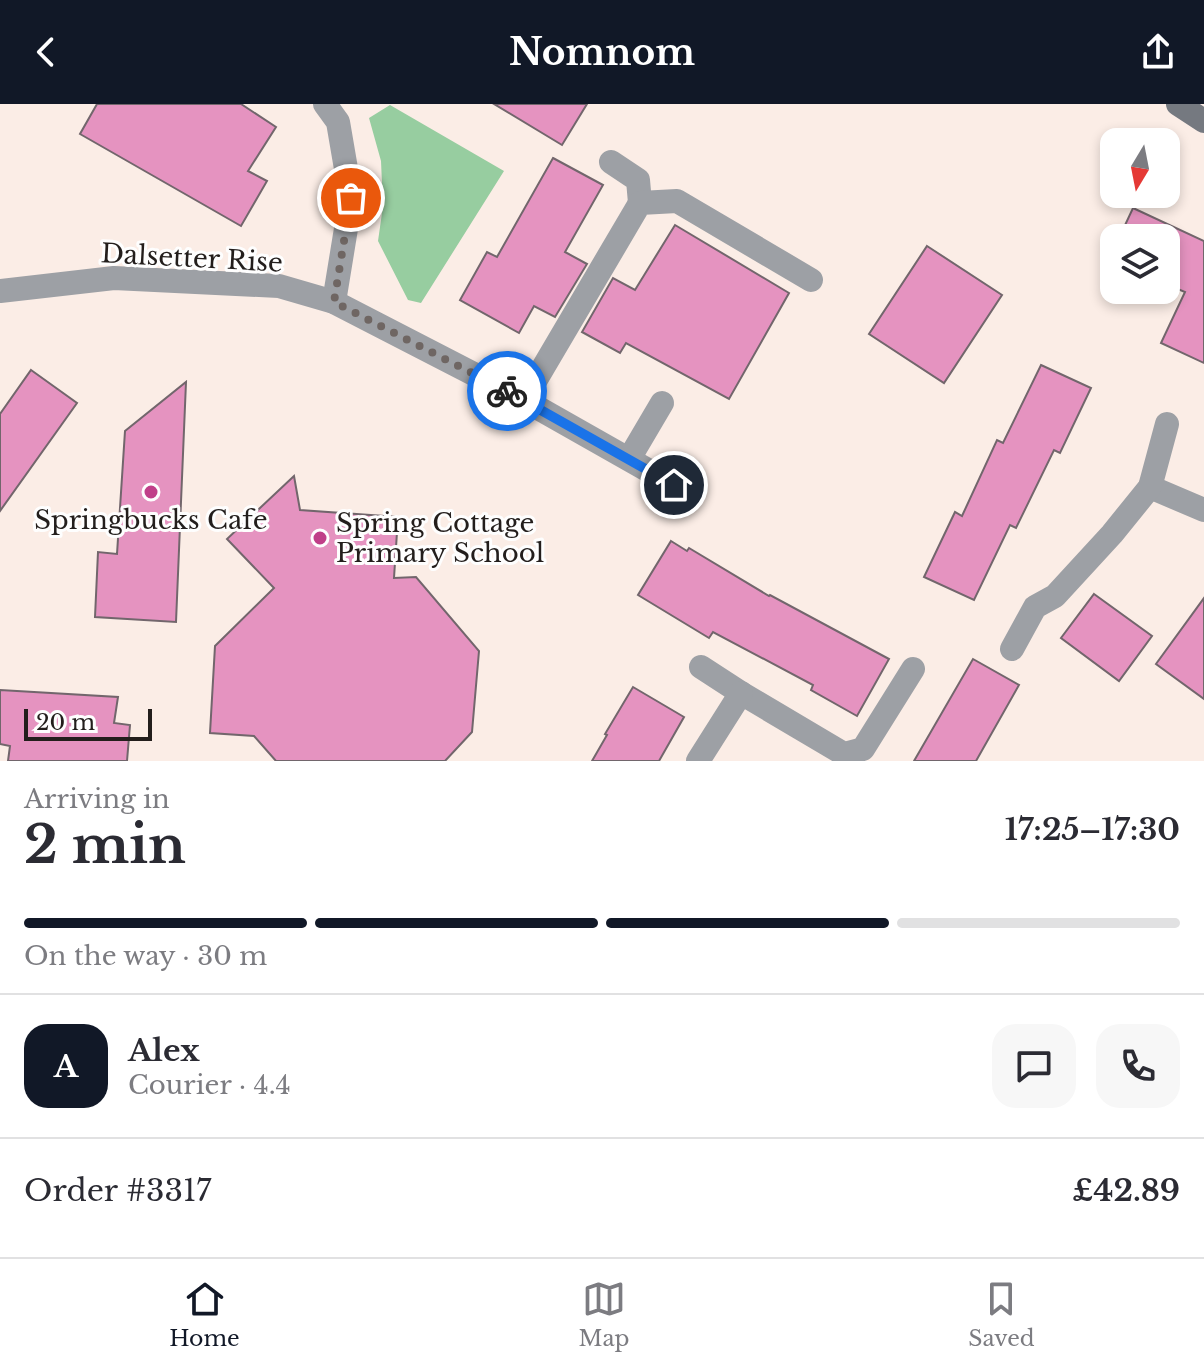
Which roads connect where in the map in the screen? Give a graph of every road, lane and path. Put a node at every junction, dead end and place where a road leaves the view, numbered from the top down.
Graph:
1 (325, 104) edge
2 (1178, 104) edge
3 (1204, 121) edge
4 (611, 162) dead end
5 (640, 203) junction
6 (811, 280) dead end
7 (0, 291) edge
8 (334, 302) junction
9 (524, 400) junction
10 (662, 403) dead end
11 (1167, 424) dead end
12 (629, 459) junction
13 (674, 485) dead end
14 (1150, 487) junction
15 (1204, 510) edge
16 (1012, 649) dead end
17 (701, 667) dead end
18 (913, 669) dead end
19 (741, 693) junction
20 (698, 761) edge

1 - 8 street
2 - 3 main road
4 - 5 street
5 - 6 street
5 - 9 street
7 - 8 street, Dalsetter Rise
8 - 9 street, Dalsetter Rise
9 - 12 street, Dalsetter Rise
10 - 12 street
11 - 14 street
12 - 13 street, Dalsetter Rise
14 - 15 street
14 - 16 street
17 - 19 street
18 - 19 street
19 - 20 street

